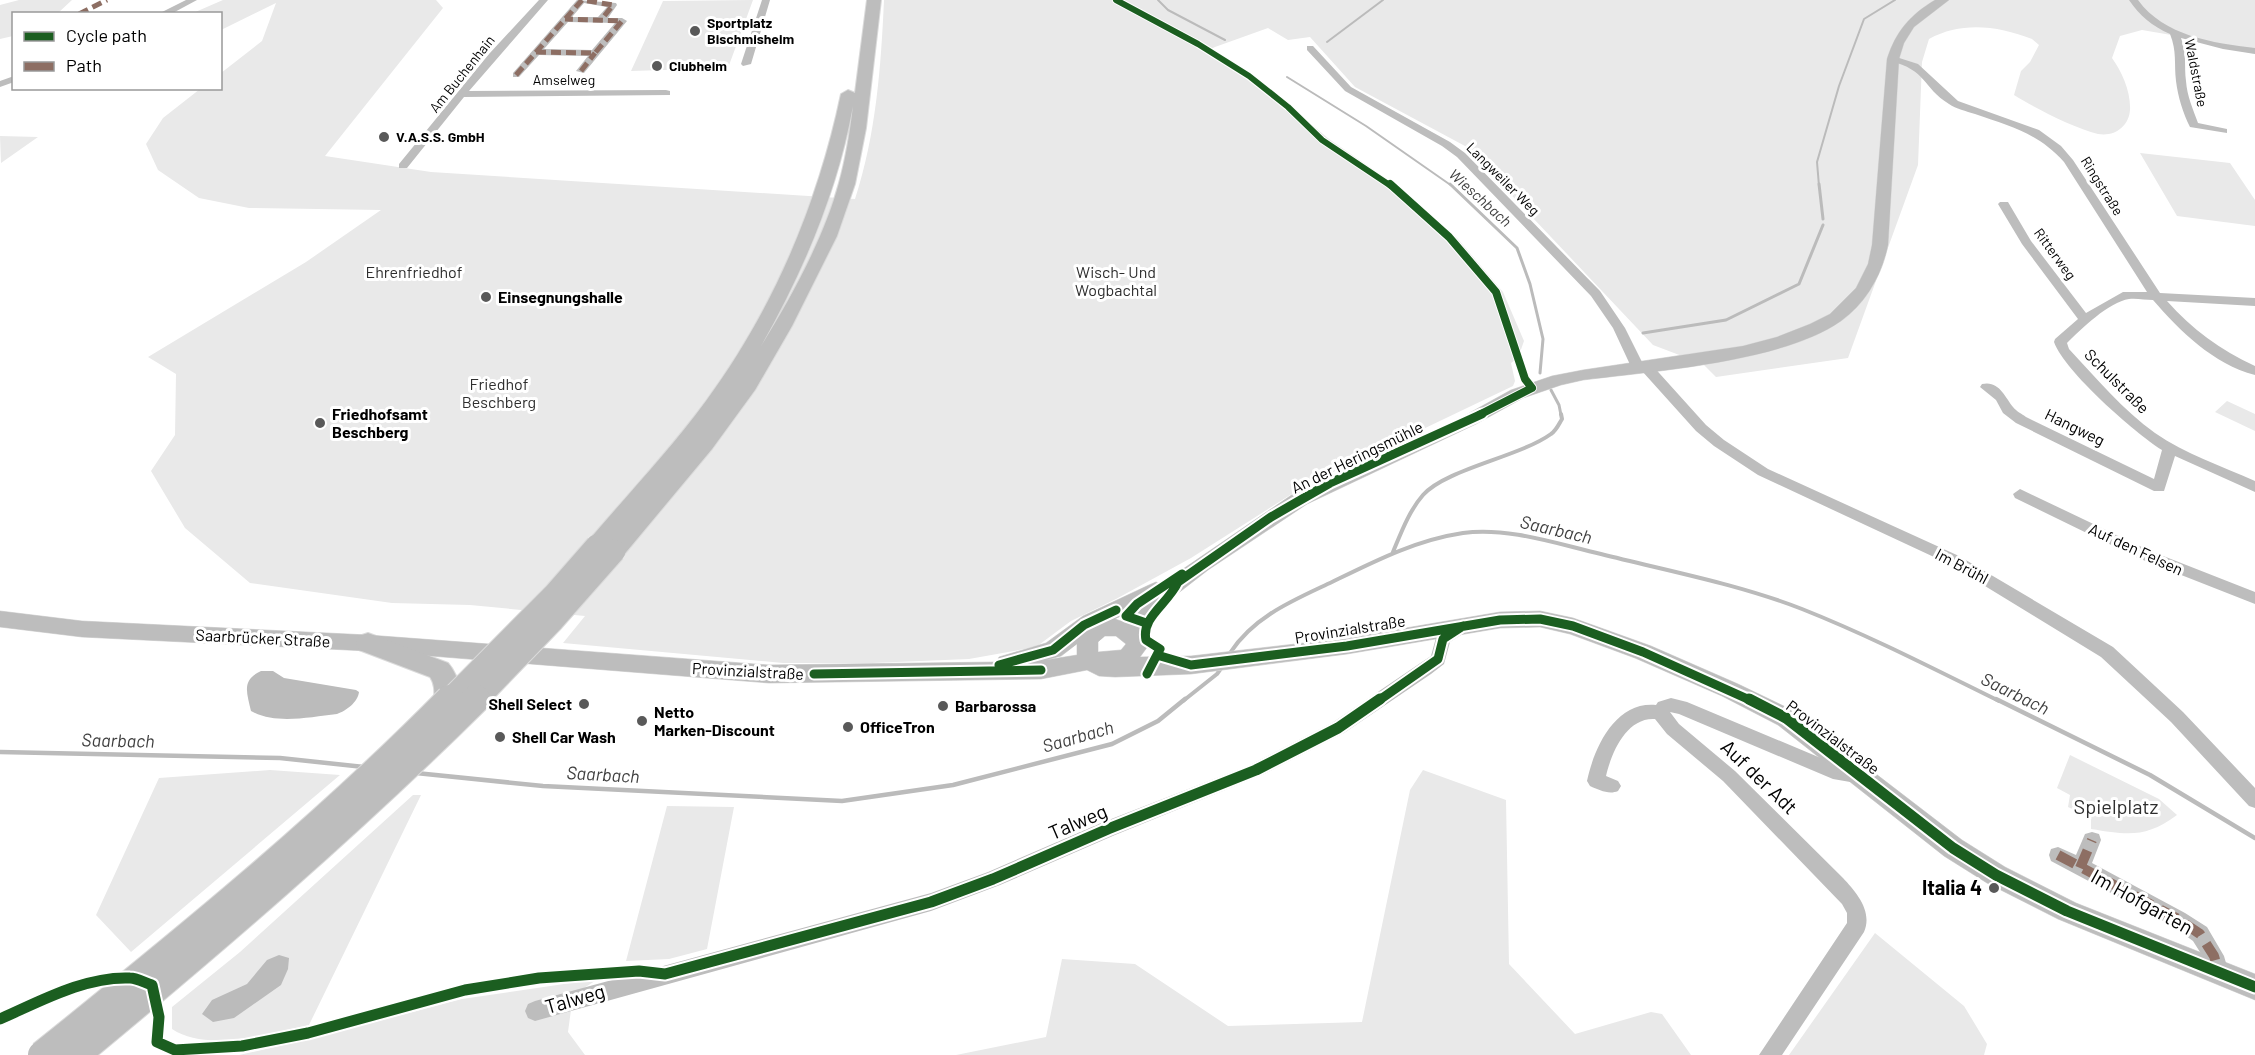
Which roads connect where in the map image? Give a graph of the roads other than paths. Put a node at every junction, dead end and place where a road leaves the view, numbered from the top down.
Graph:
1 (193, 0) edge
2 (544, 0) edge
3 (577, 0) edge
4 (584, 0) edge
5 (766, 0) edge
6 (861, 0) edge
7 (874, 0) edge
8 (1943, 0) edge
9 (2133, 0) edge
10 (166, 12) edge
11 (565, 19) junction
12 (601, 20) junction
13 (2174, 32) junction
14 (1310, 48) dead end
15 (2255, 51) edge
16 (536, 52) junction
17 (595, 53) junction
18 (1893, 59) junction
19 (746, 64) dead end
20 (581, 70) dead end
21 (516, 75) dead end
22 (666, 93) dead end
23 (462, 94) junction
24 (2223, 131) dead end
25 (403, 166) dead end
26 (2004, 204) dead end
27 (2155, 295) junction
28 (2255, 302) edge
29 (2085, 320) junction
30 (1642, 368) junction
31 (2255, 371) edge
32 (1987, 387) dead end
33 (2170, 448) junction
34 (2255, 487) edge
35 (2020, 494) dead end
36 (606, 548) junction
37 (1201, 565) junction
38 (1156, 590) junction
39 (2255, 598) edge
40 (0, 619) edge
41 (1463, 626) junction
42 (1127, 635) junction
43 (368, 643) junction
44 (512, 654) junction
45 (1088, 654) junction
46 (999, 665) junction
47 (1195, 665) junction
48 (969, 671) junction
49 (453, 710) junction
50 (1660, 713) junction
51 (1862, 775) junction
52 (1612, 786) dead end
53 (2255, 800) edge
54 (2092, 840) dead end
55 (2058, 855) dead end
56 (2080, 868) junction
57 (2217, 970) junction
58 (2255, 987) edge
59 (535, 1011) dead end
60 (104, 1019) junction
61 (43, 1055) edge
62 (75, 1055) edge
63 (1770, 1055) edge

1 - 10 street
2 - 23 street, Am Buchenhain
3 - 4 street
4 - 11 street
4 - 12 street
5 - 19 street
6 - 36 highway
7 - 36 highway
8 - 18 main road, An der Heringsmühle
9 - 13 street, Waldstraße
11 - 12 street
11 - 16 street
12 - 17 street
13 - 15 street, Waldstraße
13 - 24 street, Waldstraße
14 - 30 street, Langweiler Weg
16 - 17 street
16 - 21 street
17 - 20 street
18 - 27 street, Ringstraße
18 - 30 main road, An der Heringsmühle
22 - 23 street, Amselweg
23 - 25 street, Am Buchenhain
26 - 29 street, Ritterweg
27 - 28 street, Schulstraße
27 - 29 street, Schulstraße
27 - 31 street, Ringstraße
29 - 33 street, Schulstraße
30 - 37 main road, An der Heringsmühle
30 - 53 street, Im Brühl
32 - 33 street, Hangweg
33 - 34 street, Schulstraße
35 - 39 street, Auf den Felsen
36 - 61 highway, bridge
36 - 62 highway, bridge
37 - 38 main road, An der Heringsmühle
37 - 42 main road, An der Heringsmühle
38 - 42 main road, An der Heringsmühle
38 - 46 main road, An der Heringsmühle
40 - 43 main road, Saarbrücker Straße
41 - 47 main road, Provinzialstraße
41 - 51 main road, Provinzialstraße
41 - 59 street, Talweg
42 - 45 main road
42 - 45 main road
42 - 47 main road
43 - 44 main road, Saarbrücker Straße
43 - 49 highway
44 - 48 main road, Provinzialstraße
44 - 49 highway
45 - 46 main road, Provinzialstraße
45 - 47 main road, Provinzialstraße
45 - 48 main road, Provinzialstraße
46 - 48 main road, Provinzialstraße
49 - 60 highway, bridge
50 - 51 street, Auf der Adt
50 - 52 street
50 - 63 street, Auf der Adt
51 - 57 main road, Provinzialstraße
54 - 56 street, Im Hofgarten
55 - 56 street, Im Hofgarten
56 - 57 street, Im Hofgarten
57 - 58 main road, Provinzialstraße
60 - 61 highway
60 - 62 highway

